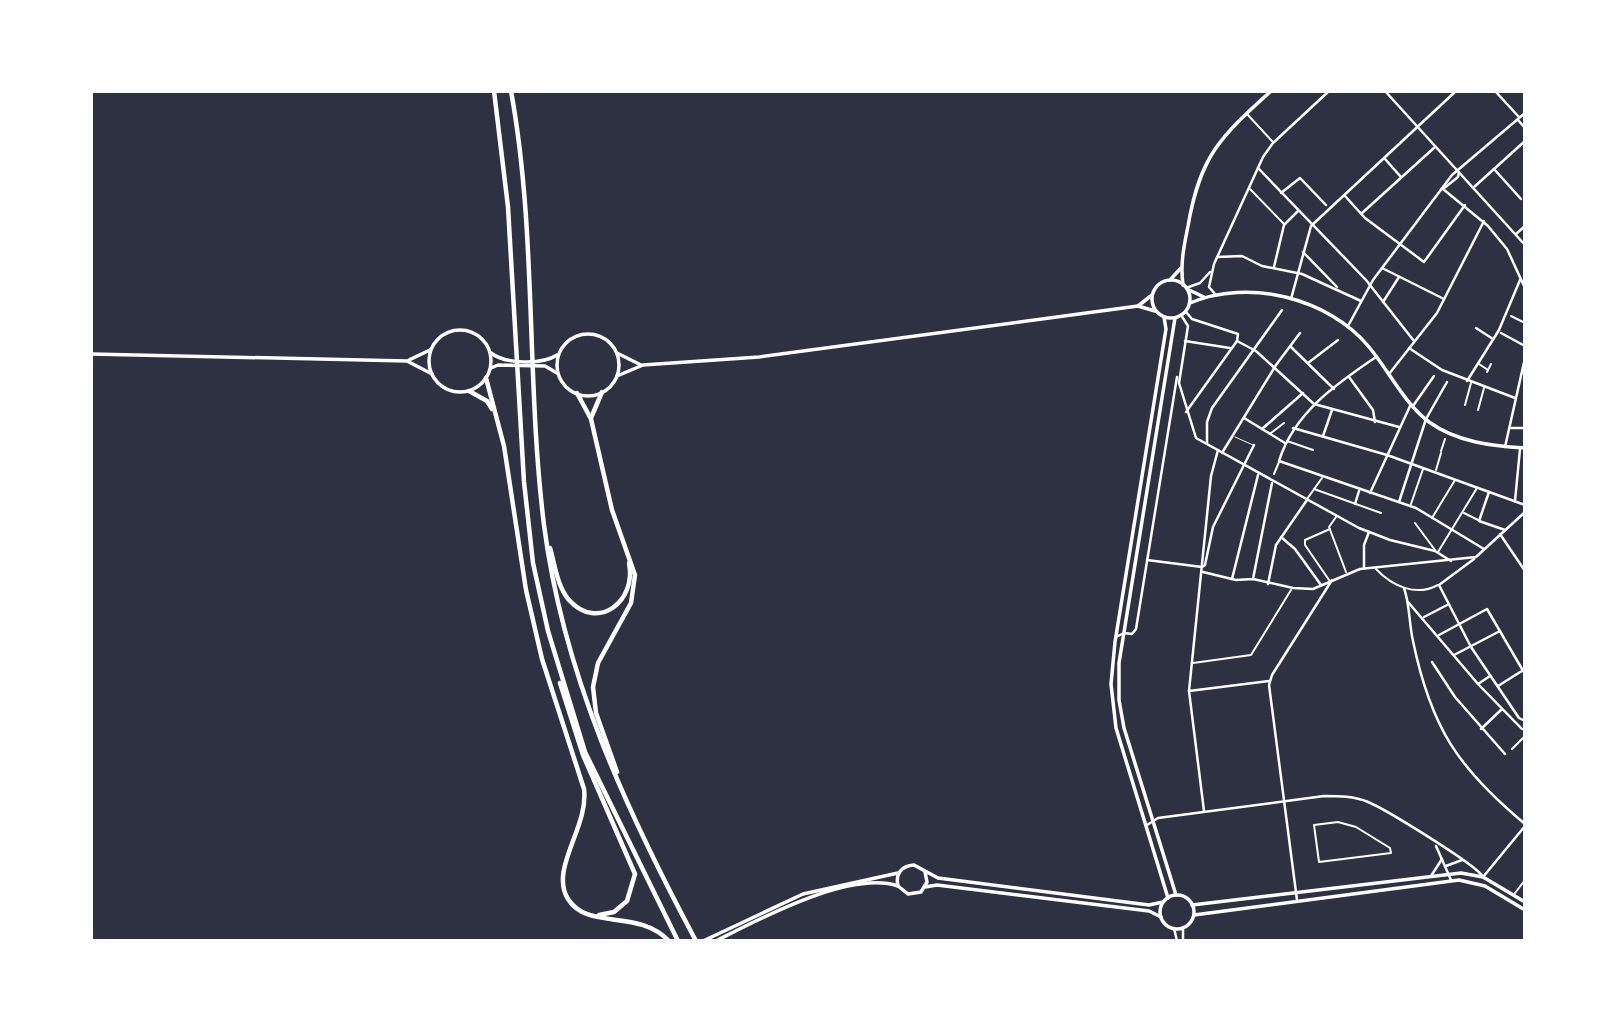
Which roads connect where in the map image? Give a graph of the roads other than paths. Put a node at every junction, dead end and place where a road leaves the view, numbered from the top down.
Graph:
1 (494, 91) edge
2 (511, 91) edge
3 (1271, 91) edge
4 (1329, 91) edge
5 (1385, 91) edge
6 (1456, 91) edge
7 (1495, 91) edge
8 (1525, 113) edge
9 (1247, 114) junction
10 (1519, 119) junction
11 (1418, 127) junction
12 (1525, 128) edge
13 (1525, 141) edge
14 (1273, 143) junction
15 (1435, 147) junction
16 (1385, 159) junction
17 (1258, 168) junction
18 (1494, 169) junction
19 (1459, 172) junction
20 (1401, 177) junction
21 (1249, 188) junction
22 (1473, 188) junction
23 (1443, 189) junction
24 (1281, 193) junction
25 (1345, 196) junction
26 (1521, 199) dead end
27 (1325, 205) dead end
28 (1465, 205) junction
29 (1298, 211) junction
30 (1361, 214) junction
31 (1484, 220) junction
32 (1284, 225) junction
33 (1311, 226) junction
34 (1525, 226) edge
35 (1516, 234) junction
36 (1401, 244) junction
37 (1525, 244) edge
38 (1303, 252) junction
39 (1217, 257) junction
40 (1181, 268) junction
41 (1382, 268) junction
42 (1274, 269) junction
43 (1212, 270) junction
44 (1298, 273) junction
45 (1327, 276) junction
46 (1399, 277) junction
47 (1170, 280) junction
48 (1520, 280) junction
49 (1324, 283) junction
50 (1370, 286) junction
51 (1186, 287) junction
52 (1525, 288) edge
53 (1340, 290) junction
54 (1152, 295) junction
55 (1216, 295) junction
56 (1204, 297) junction
57 (1291, 299) junction
58 (1444, 299) junction
59 (1361, 301) junction
60 (1383, 302) junction
61 (1190, 303) junction
62 (1138, 306) junction
63 (1282, 310) dead end
64 (1156, 311) junction
65 (1183, 313) junction
66 (1511, 316) dead end
67 (1164, 317) junction
68 (1175, 318) junction
69 (1525, 323) edge
70 (1348, 326) junction
71 (1476, 328) dead end
72 (1300, 333) dead end
73 (1501, 333) dead end
74 (1493, 339) junction
75 (1338, 340) dead end
76 (1185, 341) junction
77 (1237, 341) junction
78 (1414, 341) junction
79 (1290, 346) junction
80 (1525, 346) edge
81 (1231, 348) junction
82 (1409, 348) junction
83 (1253, 349) junction
84 (431, 350) junction
85 (489, 352) junction
86 (617, 353) junction
87 (91, 354) edge
88 (559, 354) junction
89 (1376, 357) junction
90 (1525, 358) edge
91 (407, 361) junction
92 (508, 362) junction
93 (540, 363) junction
94 (1308, 363) junction
95 (1478, 363) junction
96 (1492, 364) dead end
97 (643, 365) junction
98 (1275, 368) junction
99 (1440, 368) junction
100 (490, 369) junction
101 (1523, 370) edge
102 (432, 374) junction
103 (1178, 374) junction
104 (1389, 374) junction
105 (559, 375) junction
106 (1452, 375) junction
107 (617, 376) junction
108 (1434, 376) joint
109 (1349, 377) junction
110 (486, 378) junction
111 (1469, 382) junction
112 (1447, 383) joint
113 (1484, 388) junction
114 (1334, 389) junction
115 (469, 391) junction
116 (602, 392) junction
117 (577, 393) junction
118 (1303, 393) junction
119 (1515, 398) junction
120 (1314, 404) junction
121 (1412, 405) junction
122 (1465, 405) dead end
123 (1332, 410) junction
124 (1478, 410) dead end
125 (1186, 412) junction
126 (497, 416) junction
127 (1244, 418) junction
128 (591, 419) junction
129 (1426, 419) junction
130 (1375, 422) junction
131 (1284, 423) dead end
132 (1399, 427) junction
133 (1293, 428) junction
134 (1510, 428) junction
135 (1525, 428) edge
136 (1262, 429) junction
137 (1270, 434) junction
138 (1233, 435) junction
139 (1323, 436) junction
140 (1445, 439) dead end
141 (1286, 442) junction
142 (1207, 443) junction
143 (1254, 445) joint
144 (1505, 447) junction
145 (1522, 448) edge
146 (1218, 450) junction
147 (1313, 450) dead end
148 (1222, 453) junction
149 (1387, 455) junction
150 (1279, 461) junction
151 (1412, 464) junction
152 (1243, 466) junction
153 (1423, 468) junction
154 (1436, 470) dead end
155 (1274, 474) dead end
156 (1258, 475) junction
157 (1322, 477) junction
158 (1455, 480) junction
159 (1272, 483) junction
160 (1478, 488) junction
161 (1314, 489) junction
162 (1360, 489) junction
163 (1489, 492) junction
164 (1370, 493) junction
165 (1307, 500) junction
166 (1515, 501) junction
167 (1399, 502) junction
168 (1355, 504) junction
169 (1525, 505) edge
170 (1410, 506) junction
171 (1525, 512) edge
172 (1381, 513) dead end
173 (1463, 513) junction
174 (1336, 516) junction
175 (1432, 518) junction
176 (1479, 520) junction
177 (1415, 523) dead end
178 (544, 527) junction
179 (1330, 529) junction
180 (1452, 530) junction
181 (1505, 530) junction
182 (1369, 532) junction
183 (1500, 534) junction
184 (1281, 537) junction
185 (624, 542) junction
186 (1484, 549) junction
187 (1437, 552) junction
188 (1442, 557) junction
189 (1476, 557) junction
190 (1147, 560) junction
191 (1451, 561) junction
192 (1439, 562) junction
193 (1202, 567) junction
194 (1364, 568) junction
195 (1376, 569) dead end
196 (1525, 571) edge
197 (1203, 572) junction
198 (1347, 573) junction
199 (1233, 579) junction
200 (1253, 579) junction
201 (1331, 580) junction
202 (1268, 584) junction
203 (1320, 585) junction
204 (1439, 585) junction
205 (1404, 588) junction
206 (1291, 590) dead end
207 (1322, 594) junction
208 (1408, 602) junction
209 (1449, 604) junction
210 (1424, 617) junction
211 (1459, 624) junction
212 (548, 631) junction
213 (1500, 631) junction
214 (1124, 633) junction
215 (1438, 636) junction
216 (1116, 638) junction
217 (1471, 647) junction
218 (1454, 655) junction
219 (1432, 662) dead end
220 (1192, 663) junction
221 (1524, 671) edge
222 (1489, 676) junction
223 (1270, 681) junction
224 (1478, 684) junction
225 (1498, 686) junction
226 (1189, 691) junction
227 (1513, 708) junction
228 (1502, 709) junction
229 (1506, 713) junction
230 (1523, 720) edge
231 (1481, 729) junction
232 (1524, 732) edge
233 (1512, 749) dead end
234 (1505, 754) dead end
235 (1284, 802) junction
236 (1204, 812) junction
237 (635, 819) junction
238 (1152, 819) junction
239 (1146, 825) junction
240 (1525, 825) edge
241 (1315, 826) joint
242 (1434, 843) junction
243 (1442, 856) junction
244 (1462, 860) junction
245 (1445, 867) junction
246 (925, 872) junction
247 (898, 873) junction
248 (1447, 874) junction
249 (1431, 876) junction
250 (1483, 877) junction
251 (1451, 880) junction
252 (1525, 880) edge
253 (898, 886) junction
254 (925, 887) junction
255 (1296, 893) junction
256 (1176, 895) junction
257 (1514, 895) junction
258 (1168, 898) junction
259 (1297, 900) junction
260 (1163, 902) junction
261 (1525, 902) edge
262 (1192, 905) junction
263 (1525, 911) edge
264 (1194, 915) junction
265 (593, 916) junction
266 (1161, 918) junction
267 (1174, 928) junction
268 (1183, 928) junction
269 (695, 938) edge
270 (670, 941) edge
271 (678, 941) edge
272 (703, 941) edge
273 (716, 941) edge
274 (1177, 941) edge
275 (1184, 941) edge

1 - 212 highway
2 - 178 highway
3 - 9 main road
4 - 14 street
5 - 11 street
6 - 11 street
7 - 10 street
8 - 10 street
9 - 14 street
9 - 40 main road
10 - 12 street
10 - 19 street
11 - 15 street
11 - 16 street
13 - 18 street
14 - 17 street
15 - 19 street
15 - 20 street
16 - 20 street
16 - 25 street
17 - 21 street
17 - 24 street
18 - 22 street
18 - 26 street
19 - 22 street
19 - 23 street
20 - 30 street
21 - 32 street
21 - 39 street
22 - 35 street
23 - 28 street
23 - 36 street
24 - 27 street
24 - 29 street
25 - 30 street
25 - 33 street
28 - 31 street
28 - 36 street
29 - 32 street
29 - 33 street
30 - 36 street
31 - 48 street
31 - 58 street
32 - 42 street
33 - 38 street
33 - 50 street
34 - 35 street
35 - 37 street
36 - 41 street
38 - 44 street
38 - 45 street
39 - 42 street
39 - 43 street
40 - 47 main road
40 - 51 main road
41 - 46 street
41 - 50 street
42 - 44 street
43 - 51 street
43 - 55 street
44 - 49 street
44 - 57 street
45 - 49 street
45 - 53 street
46 - 58 street
46 - 60 street
47 - 51 main road
47 - 54 main road
48 - 52 street
48 - 74 street
49 - 53 street
50 - 59 street
50 - 60 street
51 - 56 main road
51 - 61 main road
53 - 59 street
54 - 62 main road
54 - 64 main road
55 - 56 main road
55 - 57 main road
56 - 61 main road
57 - 70 main road
58 - 78 street
59 - 70 street
60 - 78 street
61 - 65 main road
62 - 64 main road
62 - 97 main road
63 - 83 street
64 - 67 main road
65 - 68 main road
65 - 76 street
65 - 77 street
66 - 69 street
67 - 68 main road
67 - 216 main road
68 - 214 main road
70 - 89 main road
71 - 74 street
72 - 79 street
73 - 80 street
74 - 95 street
75 - 94 street
76 - 81 street
76 - 103 street
77 - 81 street
77 - 83 street
78 - 82 street
79 - 94 street
79 - 98 street
81 - 125 street
82 - 99 street
82 - 104 street
83 - 98 street
83 - 142 street
84 - 85 main road
84 - 91 main road
84 - 102 main road
85 - 92 main road
85 - 100 main road
86 - 88 main road
86 - 97 main road
86 - 107 main road
87 - 91 main road
88 - 93 main road
88 - 105 main road
89 - 104 main road
89 - 109 street
90 - 101 street
91 - 102 main road
92 - 93 main road
92 - 100 main road
93 - 105 main road
94 - 114 street
95 - 96 street
95 - 111 street
97 - 107 main road
98 - 118 street
98 - 127 street
99 - 106 street
99 - 108 street
100 - 110 main road
101 - 119 street
102 - 115 main road
103 - 125 street
103 - 190 street
104 - 121 main road
105 - 117 main road
106 - 111 street
106 - 112 street
107 - 116 main road
108 - 121 street
109 - 114 street
109 - 130 street
110 - 115 main road
110 - 126 highway
111 - 113 street
111 - 122 street
112 - 129 street
113 - 119 street
113 - 124 street
114 - 120 street
115 - 126 highway
116 - 117 main road
116 - 128 highway
117 - 128 highway
118 - 120 street
118 - 136 street
119 - 134 street
120 - 123 street
120 - 133 street
121 - 129 main road
121 - 132 street
123 - 130 street
123 - 139 street
125 - 142 street
126 - 265 highway
127 - 136 street
127 - 138 street
128 - 185 highway
129 - 144 main road
129 - 151 street
130 - 132 street
131 - 137 street
132 - 149 street
133 - 139 street
133 - 141 street
134 - 135 street
134 - 144 street
136 - 137 street
137 - 141 street
138 - 143 lane
138 - 148 street
139 - 149 street
140 - 154 street
141 - 147 street
141 - 150 street
142 - 146 street
143 - 152 street
144 - 145 main road
145 - 166 street
146 - 148 street
146 - 193 street
148 - 152 street
149 - 151 street
149 - 164 street
150 - 155 street
150 - 157 street
151 - 153 street
151 - 167 street
152 - 156 street
152 - 193 street
153 - 158 street
153 - 170 street
156 - 159 street
156 - 199 street
157 - 161 street
157 - 162 street
158 - 160 street
158 - 175 street
159 - 165 street
159 - 200 street
160 - 163 street
160 - 173 street
161 - 165 street
161 - 168 street
162 - 164 street
162 - 168 street
163 - 166 street
163 - 176 street
164 - 167 street
165 - 174 street
165 - 184 street
166 - 169 street
167 - 170 street
168 - 172 street
170 - 175 street
171 - 181 street
173 - 176 street
173 - 180 street
174 - 179 street
174 - 182 street
175 - 180 street
176 - 181 street
177 - 187 street
178 - 185 highway
178 - 237 highway
179 - 198 street
179 - 201 street
180 - 186 street
180 - 187 street
181 - 183 street
182 - 187 street
182 - 194 street
183 - 186 street
183 - 196 street
184 - 202 street
184 - 203 street
185 - 237 highway
186 - 189 street
187 - 188 street
188 - 191 street
188 - 192 street
189 - 191 street
189 - 204 street
190 - 193 street
190 - 214 street
191 - 192 street
192 - 194 street
193 - 197 street
194 - 198 street
195 - 205 street
197 - 199 street
197 - 220 street
198 - 201 street
199 - 200 street
200 - 202 street
201 - 203 street
201 - 207 street
202 - 203 street
203 - 207 street
204 - 205 street
204 - 209 street
205 - 208 street
206 - 220 street
207 - 223 street
208 - 210 street
208 - 240 street
209 - 210 street
209 - 211 street
210 - 215 street
211 - 213 street
211 - 215 street
211 - 217 street
212 - 265 highway
212 - 271 highway
213 - 217 street
213 - 221 street
214 - 216 street
214 - 238 main road
215 - 218 street
216 - 239 main road
217 - 218 street
217 - 222 street
218 - 224 street
219 - 231 street
220 - 226 street
221 - 225 street
222 - 224 street
222 - 225 street
223 - 226 street
223 - 235 street
224 - 228 street
225 - 227 street
226 - 236 street
227 - 229 street
227 - 230 street
228 - 229 street
228 - 231 street
229 - 232 street
231 - 234 street
232 - 233 street
235 - 236 street
235 - 242 street
235 - 255 street
236 - 238 street
237 - 269 highway
238 - 239 street
238 - 256 main road
239 - 258 main road
240 - 250 street
241 - 241 street
242 - 243 street
242 - 244 street
243 - 245 street
243 - 249 street
244 - 245 street
244 - 250 street
245 - 248 street
246 - 247 main road
246 - 254 main road
246 - 260 main road
247 - 253 main road
247 - 272 main road
248 - 249 main road
248 - 250 main road
248 - 251 street
249 - 255 main road
250 - 257 main road
251 - 259 main road
251 - 263 main road
252 - 257 street
253 - 254 main road
253 - 273 main road
254 - 266 main road
255 - 259 street
255 - 262 main road
256 - 258 main road
256 - 262 main road
257 - 261 main road
258 - 260 main road
259 - 264 main road
260 - 266 main road
262 - 264 main road
264 - 268 main road
265 - 270 highway
266 - 267 main road
267 - 268 main road
267 - 274 street
268 - 275 street

